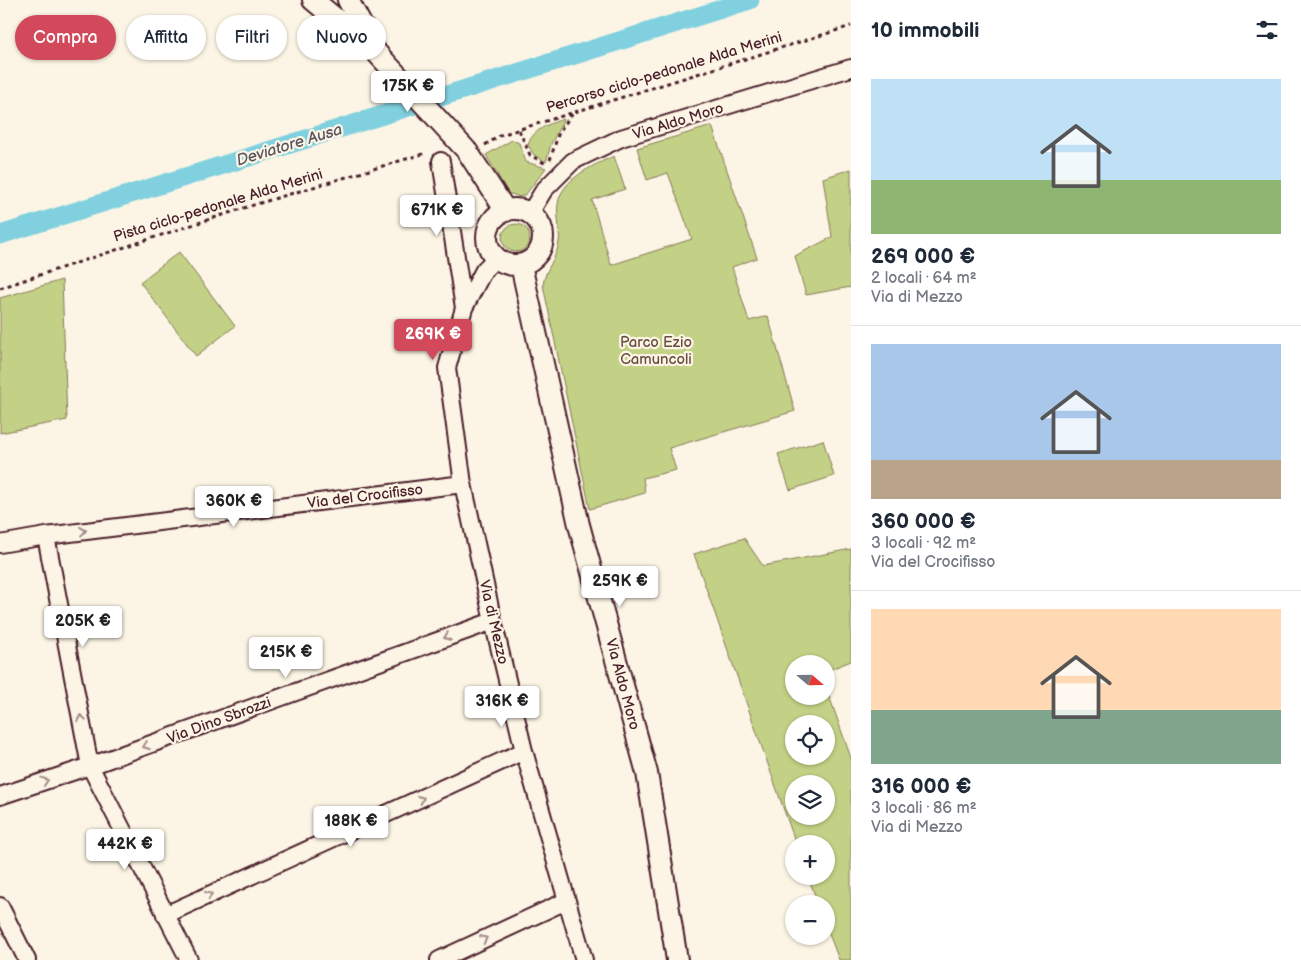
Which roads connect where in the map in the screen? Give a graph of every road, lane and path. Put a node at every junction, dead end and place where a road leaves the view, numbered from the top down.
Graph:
1 (313, 0) edge
2 (348, 0) edge
3 (331, 15) edge
4 (356, 15) edge
5 (851, 26) edge
6 (383, 60) edge
7 (851, 68) edge
8 (572, 113) junction
9 (519, 130) junction
10 (486, 145) dead end
11 (441, 161) joint
12 (506, 211) junction
13 (530, 213) junction
14 (496, 258) junction
15 (521, 265) junction
16 (0, 288) edge
17 (464, 308) junction
18 (463, 484) junction
19 (46, 536) junction
20 (0, 544) edge
21 (493, 621) junction
22 (524, 751) junction
23 (90, 766) junction
24 (0, 796) edge
25 (566, 901) junction
26 (0, 906) edge
27 (165, 915) junction
28 (27, 960) edge
29 (189, 960) edge
30 (439, 960) edge
31 (584, 960) edge
32 (677, 960) edge

1 - 3 street
2 - 4 street
5 - 8 path, Percorso ciclo-pedonale Alda Merini
6 - 12 street
7 - 13 street, Via Aldo Moro
8 - 9 path, Percorso ciclo-pedonale Alda Merini
8 - 9 path
9 - 10 path, Percorso ciclo-pedonale Alda Merini
11 - 16 path, Pista ciclo-pedonale Alda Merini
11 - 17 street, Via di Mezzo
12 - 13 street
12 - 14 street
13 - 15 street
14 - 15 street
14 - 17 street, Via di Mezzo
15 - 32 street, Via Aldo Moro
17 - 18 street, Via di Mezzo
19 -> 18 street, Via del Crocifisso
18 - 21 street, Via di Mezzo
19 - 20 street, Via del Crocifisso
23 -> 19 street
21 - 22 street, Via di Mezzo
21 -> 23 street, Via Dino Sbrozzi
22 - 25 street, Via di Mezzo
27 -> 22 street
24 -> 23 street, Via Dino Sbrozzi
23 - 27 street
30 -> 25 street
25 - 31 street, Via di Mezzo
26 - 28 street
27 - 29 street

